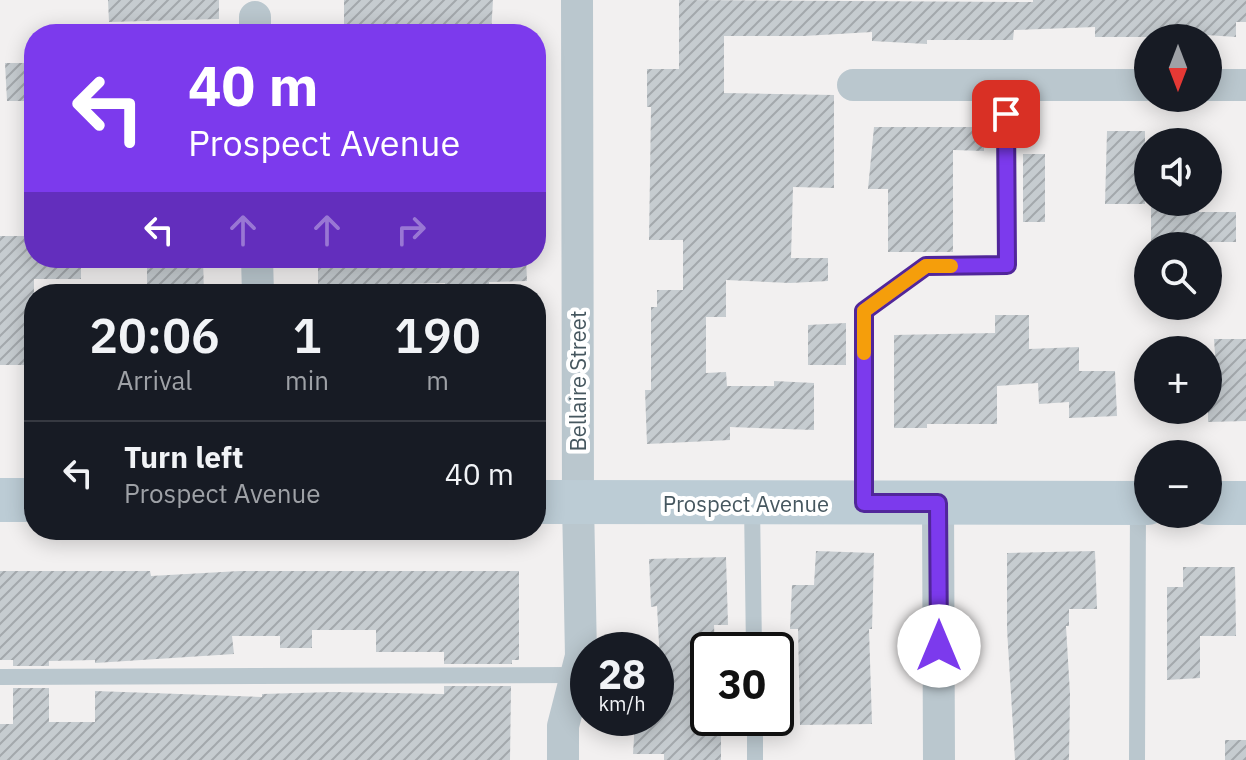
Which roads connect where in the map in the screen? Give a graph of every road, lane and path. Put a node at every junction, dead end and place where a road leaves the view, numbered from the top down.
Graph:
1 (577, 0) edge
2 (1006, 84) junction
3 (853, 85) dead end
4 (1134, 85) edge
5 (1222, 85) edge
6 (1246, 85) edge
7 (0, 500) edge
8 (24, 500) edge
9 (557, 502) edge
10 (752, 503) junction
11 (864, 503) junction
12 (938, 503) junction
13 (1134, 503) edge
14 (1142, 528) edge
15 (577, 632) edge
16 (754, 632) edge
17 (570, 675) edge
18 (0, 677) edge
19 (570, 699) edge
20 (755, 736) edge
21 (563, 760) edge
22 (755, 760) edge
23 (939, 760) edge
24 (1137, 760) edge

1 - 9 street, Bellaire Street
2 - 3 street
2 - 4 street
2 - 11 lane
5 - 6 street
7 - 8 street
9 - 10 street, Prospect Avenue
9 - 15 street, Bellaire Street
10 - 11 street, Prospect Avenue
10 - 16 lane
11 - 12 street, Prospect Avenue
12 - 13 street, Prospect Avenue
12 - 23 street
14 - 24 lane
17 - 18 lane
19 - 21 street, Bellaire Street
20 - 22 lane

